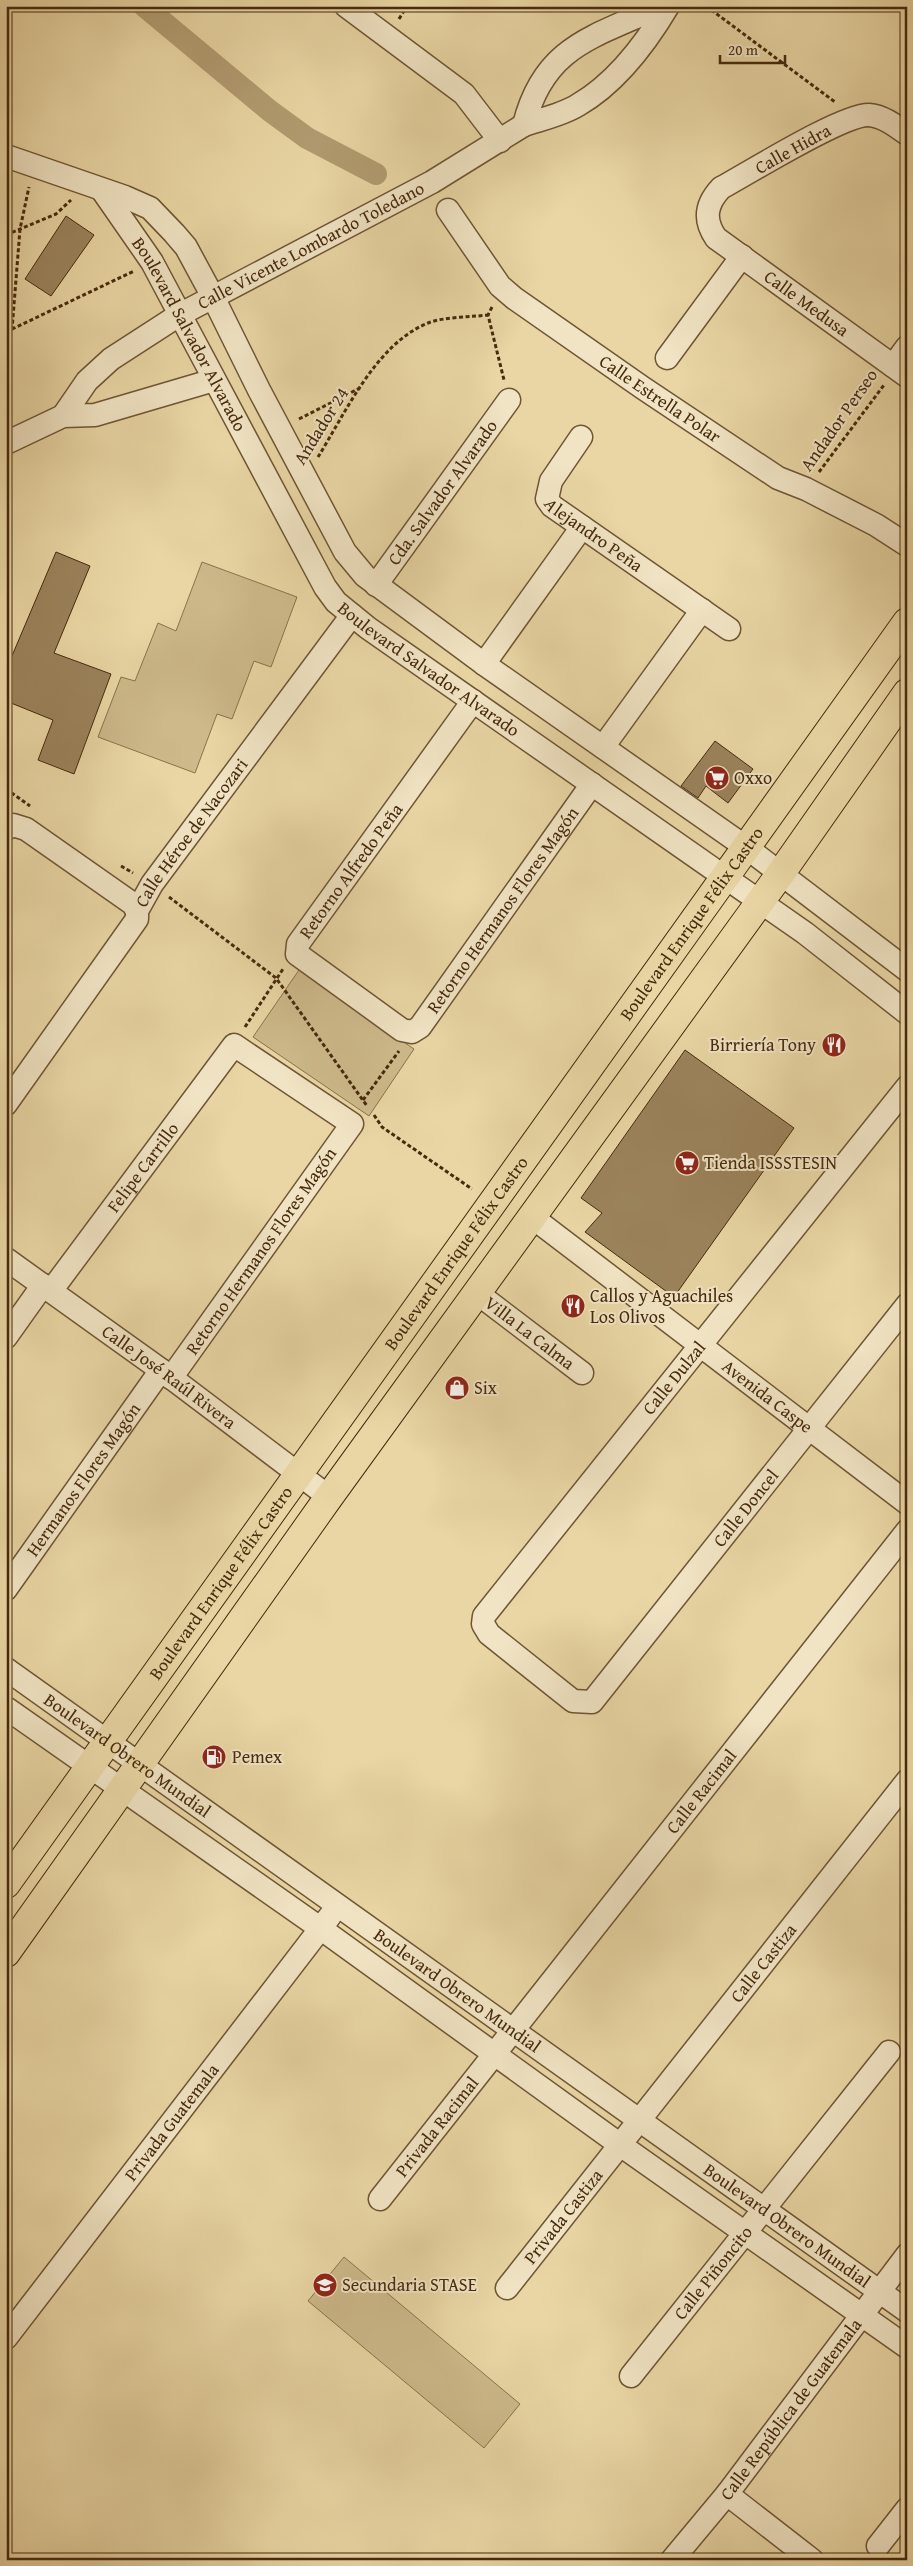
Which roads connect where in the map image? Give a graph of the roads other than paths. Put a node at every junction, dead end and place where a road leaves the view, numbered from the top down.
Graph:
1 (346, 6) edge
2 (661, 6) edge
3 (668, 6) edge
4 (524, 125) junction
5 (907, 134) edge
6 (500, 141) junction
7 (6, 156) edge
8 (94, 187) junction
9 (448, 210) dead end
10 (709, 228) joint
11 (742, 256) junction
12 (213, 297) junction
13 (179, 315) junction
14 (907, 347) edge
15 (667, 358) dead end
16 (900, 371) edge
17 (214, 380) junction
18 (509, 400) road end
19 (63, 416) junction
20 (581, 437) dead end
21 (6, 443) edge
22 (582, 527) junction
23 (907, 545) edge
24 (376, 585) junction
25 (702, 610) junction
26 (352, 615) junction
27 (907, 622) edge
28 (729, 629) dead end
29 (454, 640) junction
30 (484, 664) junction
31 (432, 671) junction
32 (907, 693) edge
33 (473, 701) junction
34 (603, 747) junction
35 (654, 782) junction
36 (592, 784) junction
37 (632, 813) junction
38 (6, 829) edge
39 (747, 848) junction
40 (780, 873) junction
41 (726, 878) junction
42 (759, 901) junction
43 (137, 911) junction
44 (907, 970) edge
45 (907, 1013) edge
46 (412, 1032) joint
47 (907, 1087) edge
48 (6, 1104) edge
49 (352, 1124) joint
50 (532, 1218) junction
51 (6, 1259) edge
52 (47, 1288) junction
53 (477, 1293) junction
54 (907, 1305) edge
55 (6, 1337) edge
56 (700, 1346) junction
57 (582, 1373) dead end
58 (166, 1374) junction
59 (808, 1428) junction
60 (299, 1474) junction
61 (329, 1497) junction
62 (907, 1503) edge
63 (907, 1531) edge
64 (6, 1589) edge
65 (6, 1669) edge
66 (581, 1703) joint
67 (6, 1708) edge
68 (107, 1742) junction
69 (140, 1765) junction
70 (90, 1767) junction
71 (907, 1781) edge
72 (122, 1791) junction
73 (6, 1884) edge
74 (338, 1906) junction
75 (320, 1928) junction
76 (6, 1953) edge
77 (514, 2030) junction
78 (889, 2052) dead end
79 (496, 2053) junction
80 (639, 2120) junction
81 (620, 2144) junction
82 (380, 2199) dead end
83 (764, 2209) junction
84 (745, 2232) junction
85 (907, 2255) edge
86 (507, 2288) dead end
87 (879, 2291) junction
88 (907, 2311) edge
89 (862, 2316) junction
90 (6, 2338) edge
91 (907, 2347) edge
92 (631, 2376) dead end
93 (727, 2494) junction
94 (907, 2509) edge
95 (878, 2546) dead end
96 (672, 2560) edge
97 (812, 2560) edge

1 - 6 street
2 - 4 street
3 - 4 street, Calle Vicente Lombardo Toledano
4 - 6 street, Calle Vicente Lombardo Toledano
5 - 10 street, Calle Hidra
6 - 12 street, Calle Vicente Lombardo Toledano
7 - 8 street, Boulevard Salvador Alvarado
8 - 12 street, Boulevard Salvador Alvarado
8 - 13 street, Boulevard Salvador Alvarado
9 - 23 street, Calle Estrella Polar
10 - 11 street, Calle Medusa
11 - 15 street
11 - 16 street, Calle Medusa
12 - 13 street, Calle Vicente Lombardo Toledano
12 - 24 street, Boulevard Salvador Alvarado
13 - 17 street, Boulevard Salvador Alvarado
13 - 19 street, Calle Vicente Lombardo Toledano
14 - 16 street
17 - 19 street
17 - 26 street, Boulevard Salvador Alvarado
18 - 24 street, Cda. Salvador Alvarado
19 - 21 street
20 - 22 street, Alejandro Peña
22 - 25 street, Alejandro Peña
22 - 30 street
24 - 29 street, Boulevard Salvador Alvarado
25 - 28 street, Alejandro Peña
25 - 34 street
26 - 31 street, Boulevard Salvador Alvarado
26 - 43 street, Calle Héroe de Nacozari
27 - 39 main road, Boulevard Enrique Félix Castro
29 - 30 street, Boulevard Salvador Alvarado
29 - 31 street
30 - 34 street, Boulevard Salvador Alvarado
31 - 33 street, Boulevard Salvador Alvarado
32 - 40 main road
33 - 36 street, Boulevard Salvador Alvarado
33 - 46 street, Retorno Alfredo Peña
34 - 35 street, Boulevard Salvador Alvarado
35 - 37 street
35 - 39 street, Boulevard Salvador Alvarado
36 - 37 street, Boulevard Salvador Alvarado
36 - 46 street, Retorno Hermanos Flores Magón
37 - 41 street, Boulevard Salvador Alvarado
38 - 43 street
39 - 40 street, Boulevard Salvador Alvarado
39 - 41 main road, Boulevard Enrique Félix Castro
40 - 42 main road
40 - 44 street, Boulevard Salvador Alvarado
41 - 42 street, Boulevard Salvador Alvarado
41 - 60 main road, Boulevard Enrique Félix Castro
42 - 45 street, Boulevard Salvador Alvarado
42 - 50 main road
43 - 48 street, Calle Héroe de Nacozari
47 - 56 street, Calle Dulzal
49 - 52 street, Felipe Carrillo
49 - 58 street, Retorno Hermanos Flores Magón
50 - 53 main road
50 - 56 street, Avenida Caspe
51 - 52 street, Calle José Raúl Rivera
52 - 55 street, Felipe Carrillo
52 - 58 street, Calle José Raúl Rivera
53 - 57 street, Villa La Calma
53 - 61 main road
54 - 59 street, Calle Doncel
56 - 59 street, Avenida Caspe
56 - 66 street, Calle Dulzal
58 - 60 street, Calle José Raúl Rivera
58 - 64 street, Hermanos Flores Magón
59 - 62 street, Avenida Caspe
59 - 66 street, Calle Doncel
60 - 61 street, Calle José Raúl Rivera
60 - 68 main road, Boulevard Enrique Félix Castro
61 - 69 main road
63 - 77 street, Calle Racimal
65 - 68 street, Boulevard Obrero Mundial
67 - 70 street, Boulevard Obrero Mundial
68 - 69 street, Boulevard Obrero Mundial
68 - 70 main road, Boulevard Enrique Félix Castro
69 - 72 main road
69 - 74 street, Boulevard Obrero Mundial
70 - 72 street, Boulevard Obrero Mundial
70 - 73 main road, Boulevard Enrique Félix Castro
71 - 80 street, Calle Castiza
72 - 75 street, Boulevard Obrero Mundial
72 - 76 main road
74 - 75 street, Privada Guatemala
74 - 77 street, Boulevard Obrero Mundial
75 - 79 street, Boulevard Obrero Mundial
75 - 90 street, Privada Guatemala
77 - 79 street, Calle Racimal
77 - 80 street, Boulevard Obrero Mundial
78 - 83 street, Calle Piñoncito
79 - 81 street, Boulevard Obrero Mundial
79 - 82 street, Privada Racimal
80 - 81 street, Calle Castiza
80 - 83 street, Boulevard Obrero Mundial
81 - 84 street, Boulevard Obrero Mundial
81 - 86 street, Privada Castiza
83 - 84 street, Calle Piñoncito
83 - 87 street, Boulevard Obrero Mundial
84 - 89 street, Boulevard Obrero Mundial
84 - 92 street, Calle Piñoncito
85 - 87 street, Calle República de Guatemala
87 - 88 street, Boulevard Obrero Mundial
87 - 89 street, Calle República de Guatemala
89 - 91 street, Boulevard Obrero Mundial
89 - 93 street, Calle República de Guatemala
93 - 96 street, Calle República de Guatemala
93 - 97 street
94 - 95 street

